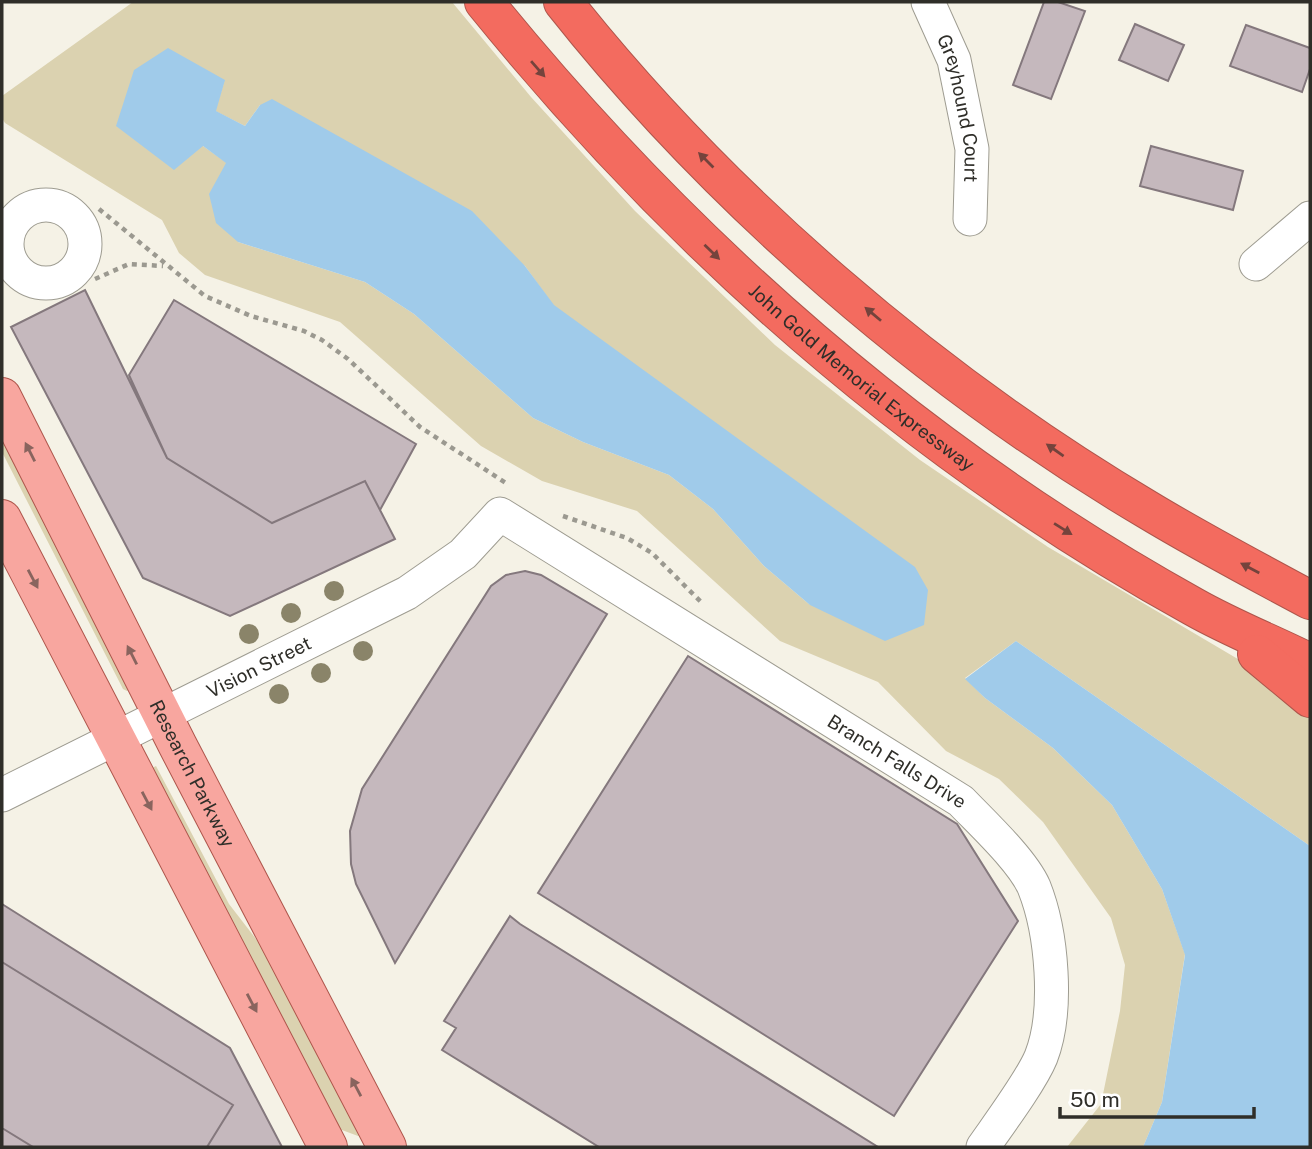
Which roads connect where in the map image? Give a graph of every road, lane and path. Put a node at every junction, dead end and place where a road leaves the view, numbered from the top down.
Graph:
1 (484, 2) edge
2 (563, 2) edge
3 (928, 2) edge
4 (1310, 218) edge
5 (970, 219) dead end
6 (1256, 264) dead end
7 (166, 267) dead end
8 (95, 279) dead end
9 (2, 397) edge
10 (500, 514) joint
11 (2, 519) edge
12 (1310, 600) edge
13 (1197, 609) junction
14 (1310, 663) edge
15 (1310, 698) edge
16 (163, 716) junction
17 (117, 740) junction
18 (2, 794) edge
19 (328, 1147) edge
20 (387, 1147) edge
21 (983, 1147) edge

1 -> 13 highway, John Gold Memorial Expressway
12 -> 2 highway
3 - 5 street, Greyhound Court
4 - 6 street
7 - 8 path
16 -> 9 main road, Research Parkway
10 - 16 street, Vision Street
10 - 21 street, Branch Falls Drive
11 -> 17 main road
13 - 14 highway, John Gold Memorial Expressway
13 - 15 highway
16 - 17 street, Vision Street
20 -> 16 main road, Research Parkway
17 - 18 street, Vision Street
17 -> 19 main road

